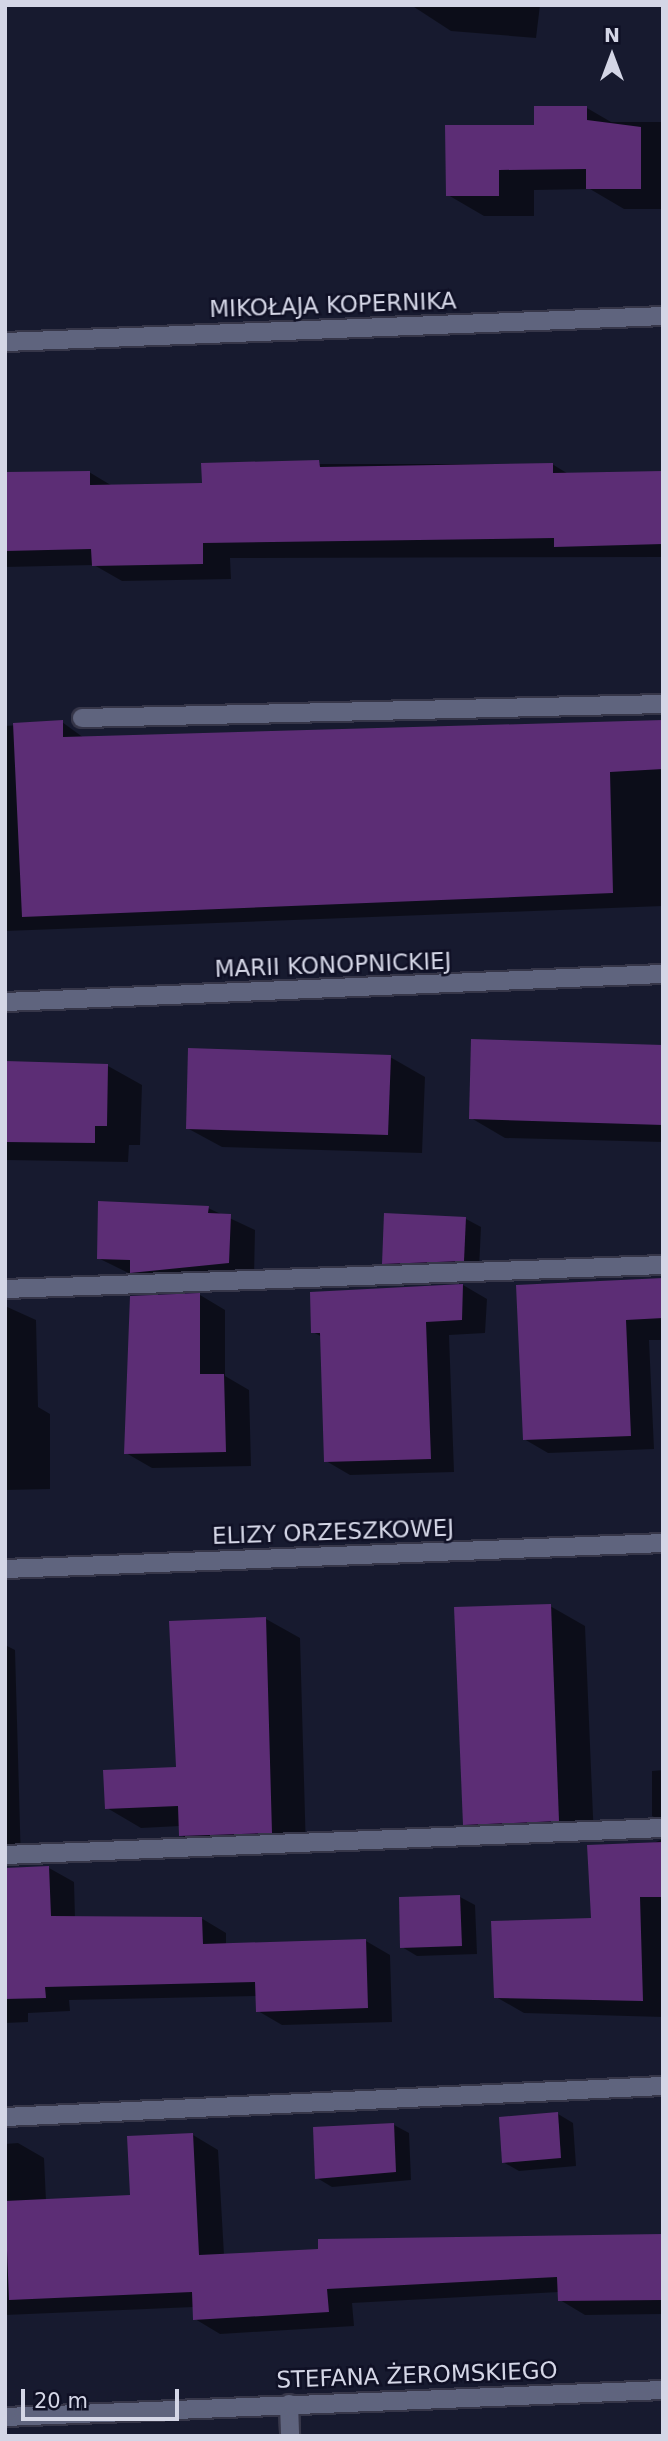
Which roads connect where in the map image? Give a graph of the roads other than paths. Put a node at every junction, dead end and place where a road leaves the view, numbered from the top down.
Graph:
1 (663, 316) edge
2 (5, 342) edge
3 (663, 704) edge
4 (82, 718) dead end
5 (663, 974) edge
6 (5, 1002) edge
7 (663, 1265) edge
8 (5, 1289) edge
9 (663, 1543) edge
10 (5, 1569) edge
11 (663, 1828) edge
12 (5, 1855) edge
13 (663, 2086) edge
14 (5, 2117) edge
15 (663, 2390) edge
16 (289, 2404) junction
17 (5, 2417) edge
18 (289, 2436) edge

1 - 2 street, MIKOŁAJA KOPERNIKA
3 - 4 street
5 - 6 street, MARII KONOPNICKIEJ
7 - 8 street
9 - 10 street, ELIZY ORZESZKOWEJ
11 - 12 street
13 - 14 street
15 - 16 street, STEFANA ŻEROMSKIEGO
16 - 17 street, STEFANA ŻEROMSKIEGO
16 - 18 street

